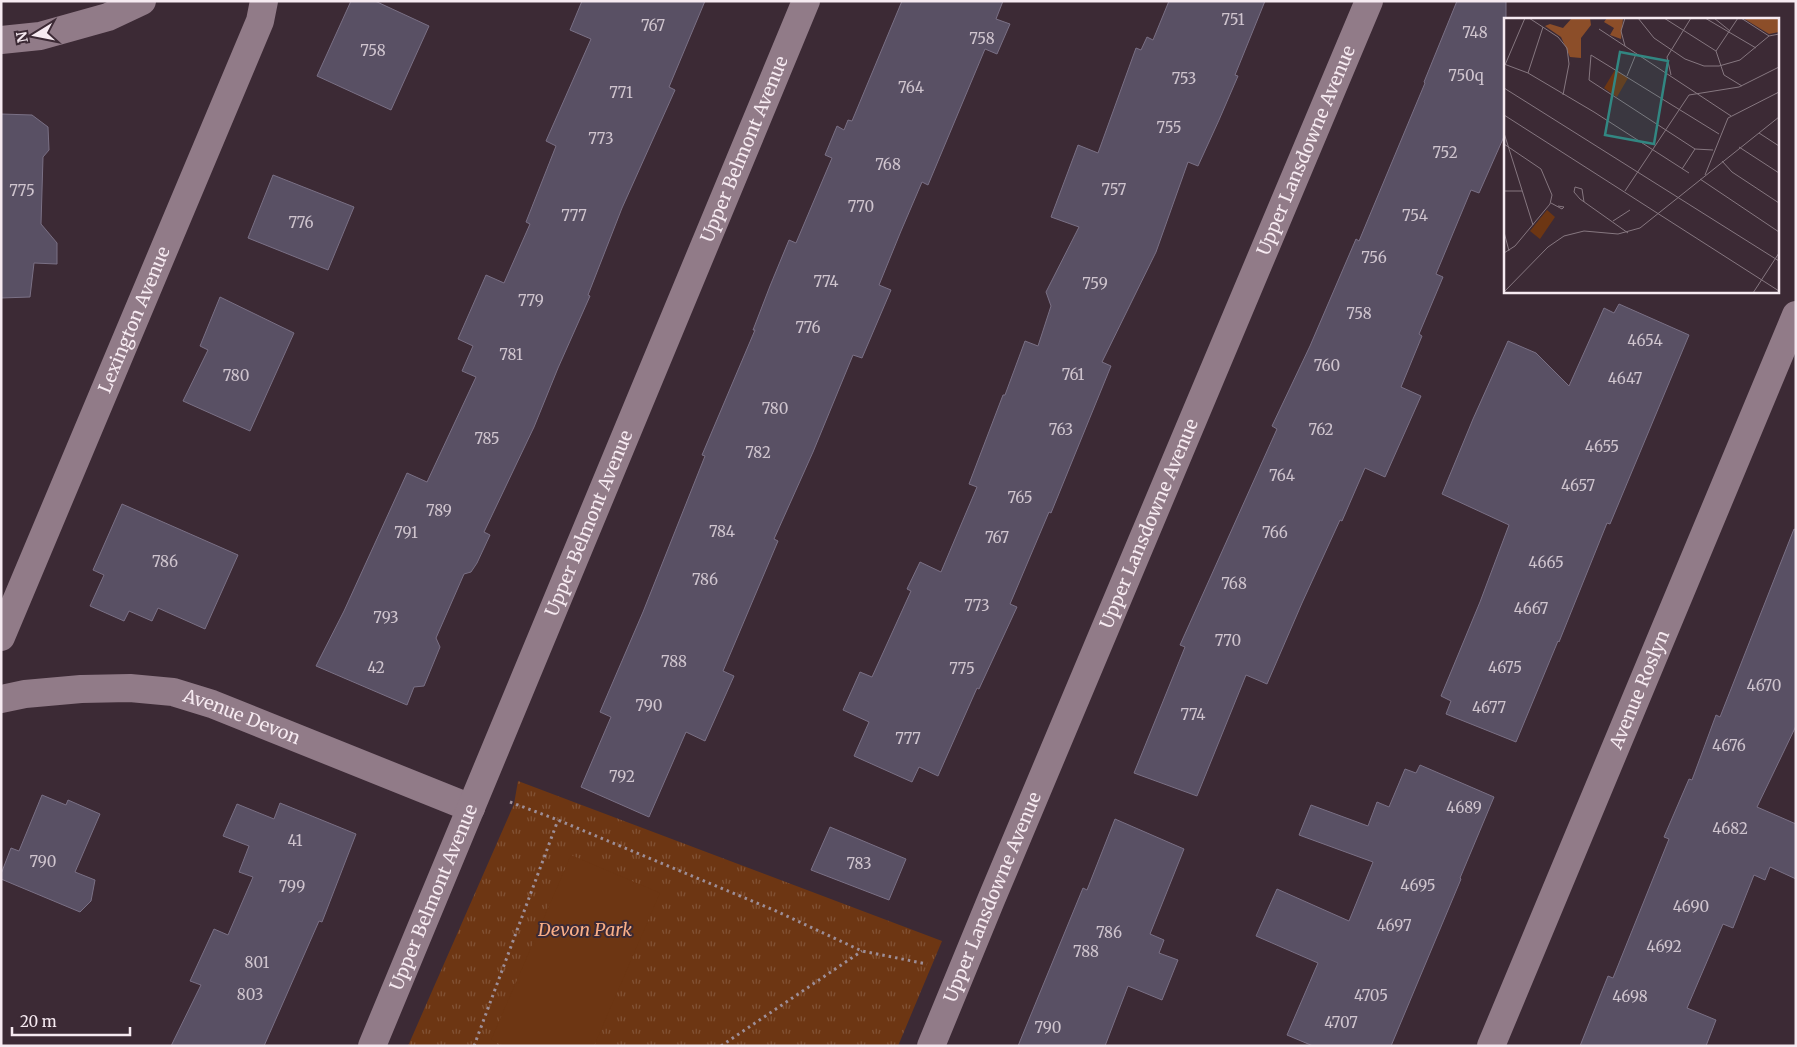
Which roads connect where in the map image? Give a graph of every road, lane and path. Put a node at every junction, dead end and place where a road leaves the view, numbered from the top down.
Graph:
1 (142, 1) edge
2 (264, 1) edge
3 (806, 1) edge
4 (1369, 1) edge
5 (1, 40) edge
6 (1792, 325) edge
7 (1, 637) edge
8 (1, 699) edge
9 (504, 800) dead end
10 (471, 808) junction
11 (558, 820) junction
12 (862, 951) junction
13 (928, 964) dead end
14 (475, 1045) edge
15 (372, 1046) edge
16 (721, 1046) edge
17 (932, 1046) edge
18 (1491, 1046) edge

1 - 5 street
2 - 7 street, Lexington Avenue
3 - 10 street, Upper Belmont Avenue
4 - 17 street, Upper Lansdowne Avenue
6 - 18 street, Avenue Roslyn
8 - 10 street, Avenue Devon
9 - 11 path
10 - 15 street, Upper Belmont Avenue
11 - 12 path
11 - 14 path
12 - 13 path
12 - 16 path

